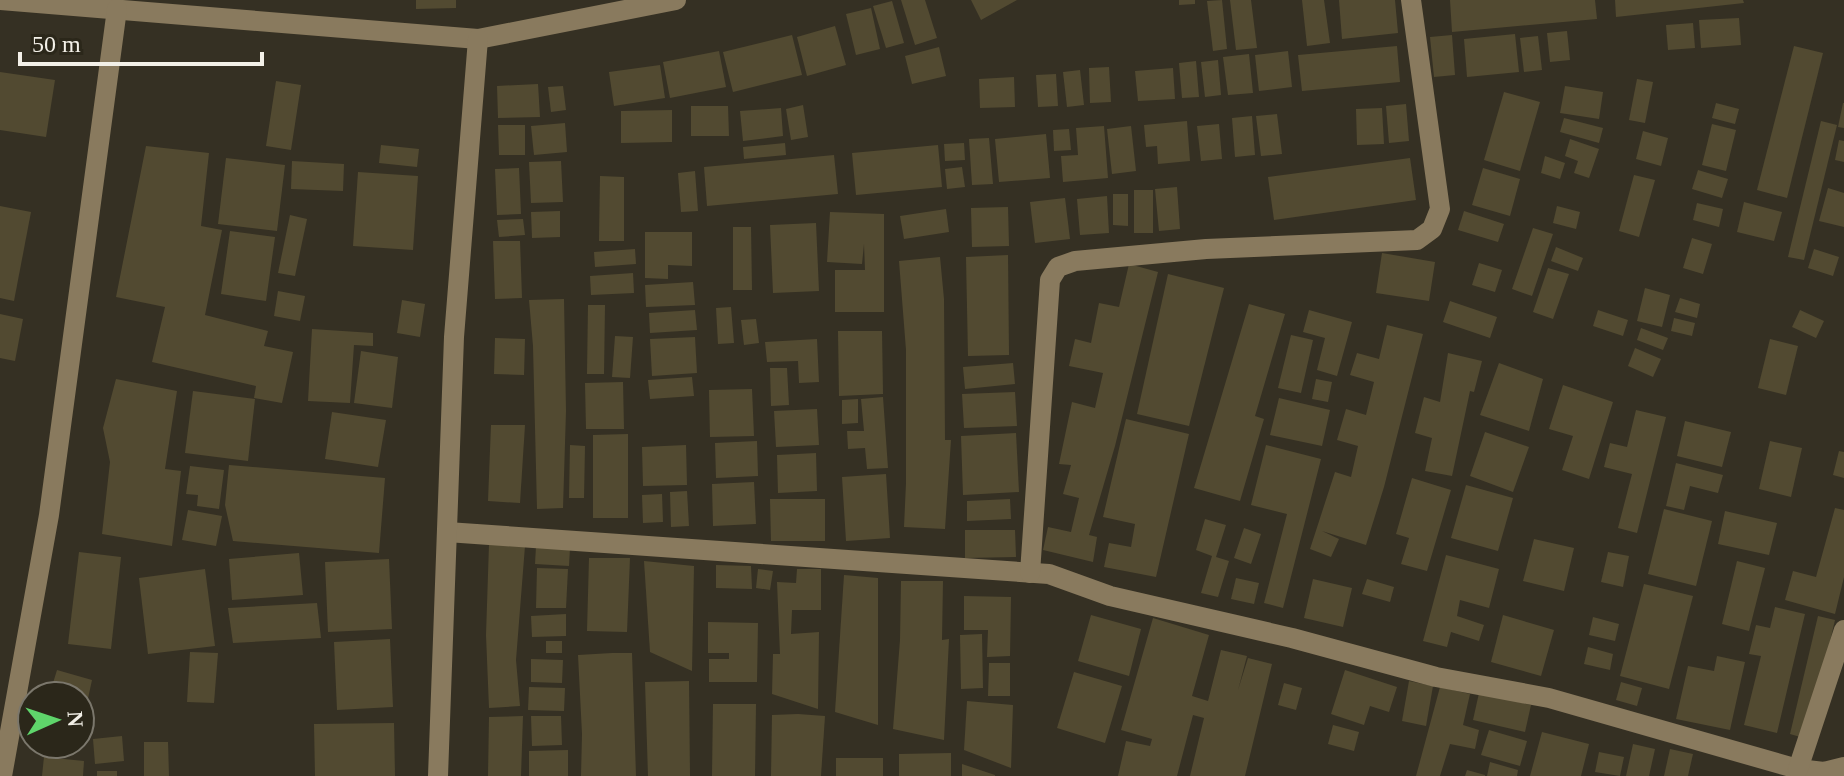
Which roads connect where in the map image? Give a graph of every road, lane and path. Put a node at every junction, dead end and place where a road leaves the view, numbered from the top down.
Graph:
1 (0, 0) edge
2 (676, 0) edge
3 (1411, 0) edge
4 (117, 9) junction
5 (478, 39) junction
6 (447, 532) junction
7 (1030, 573) junction
8 (1844, 630) edge
9 (1844, 767) edge
10 (1798, 769) junction
11 (2, 776) edge
12 (438, 776) edge

1 - 4 street
2 - 5 street
3 - 7 street
4 - 5 street
4 - 11 street
5 - 6 street
6 - 7 street
6 - 12 street
7 - 10 street
8 - 10 street
9 - 10 street

